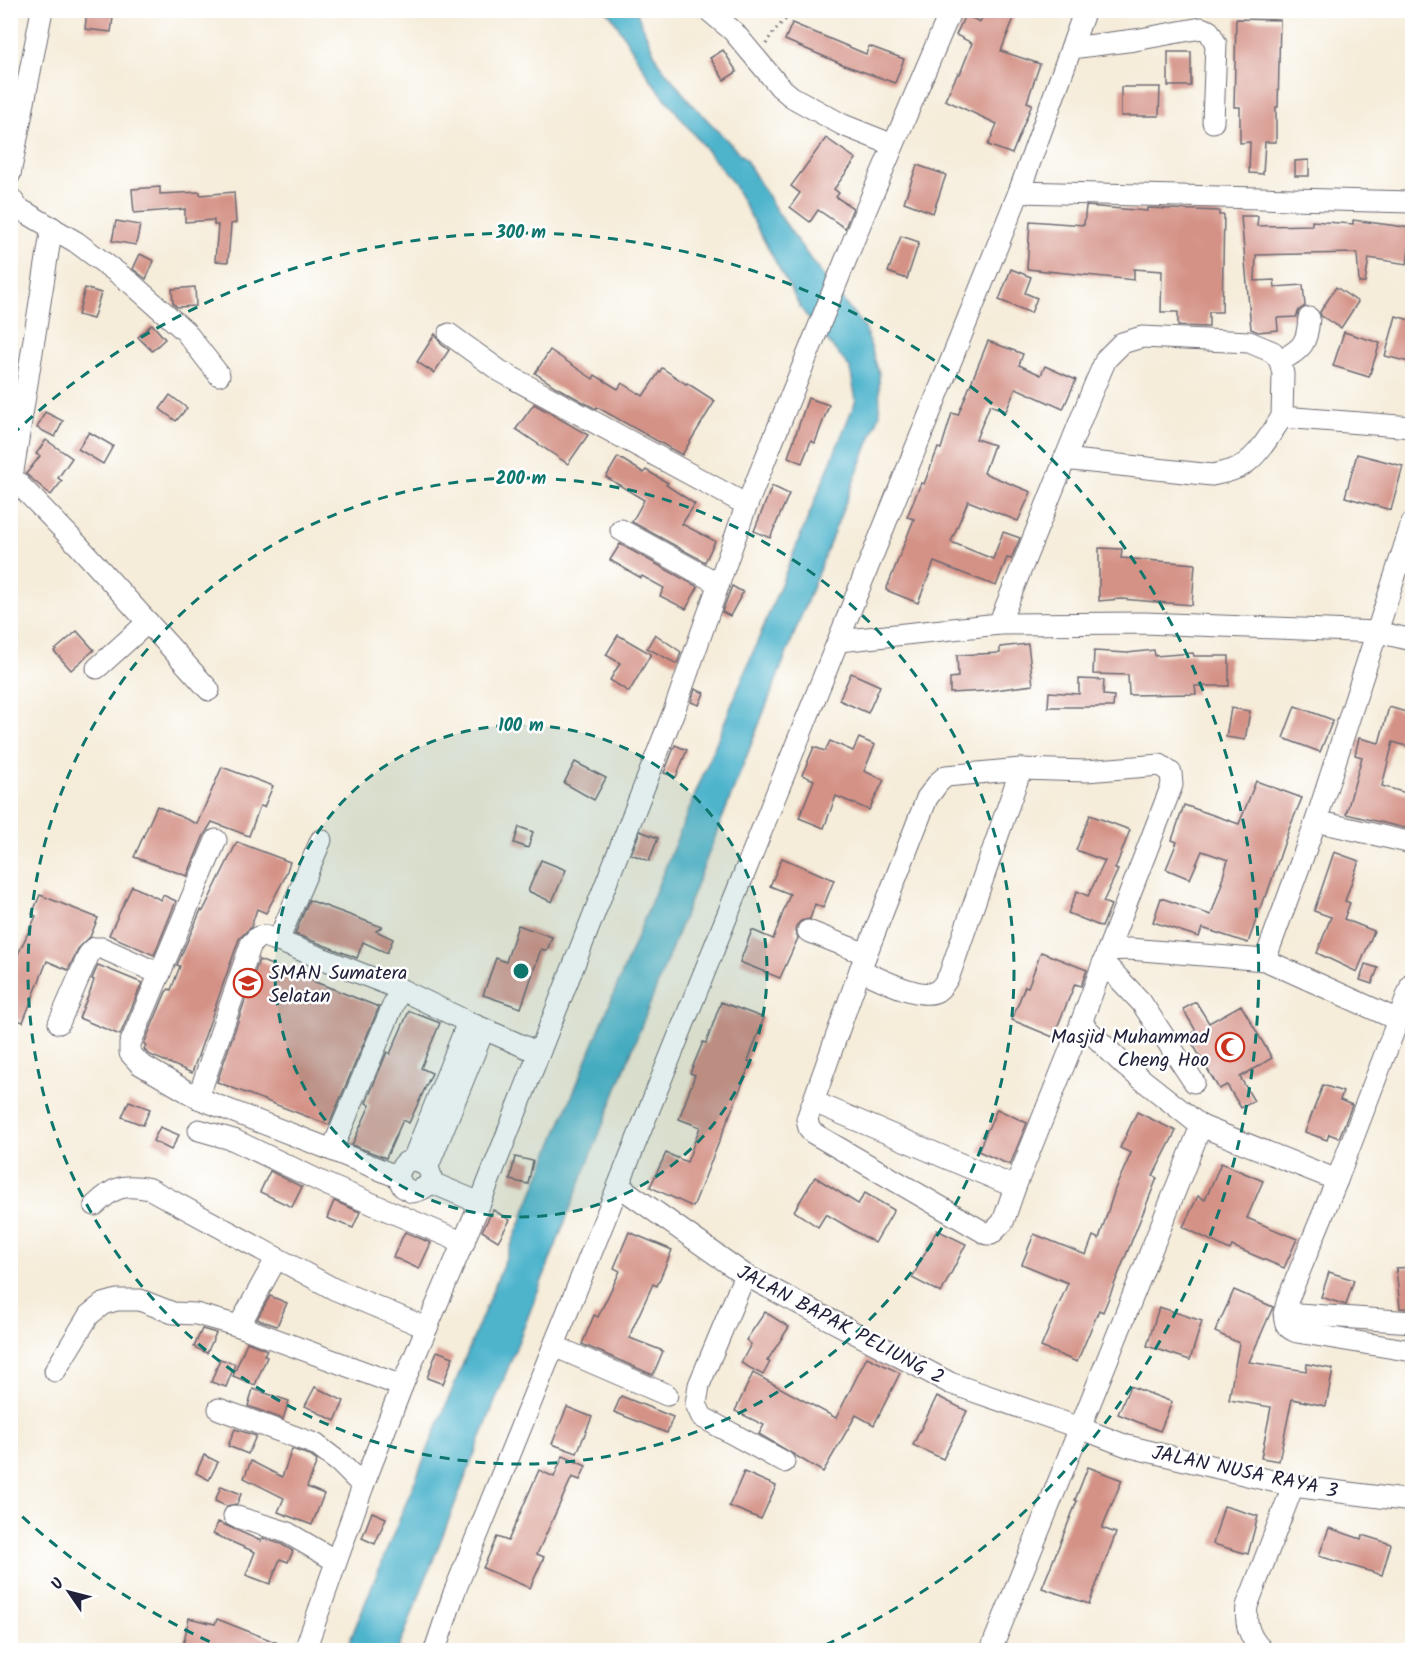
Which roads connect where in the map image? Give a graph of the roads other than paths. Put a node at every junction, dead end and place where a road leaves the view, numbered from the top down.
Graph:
1 (42, 10) edge
2 (708, 10) edge
3 (951, 10) edge
4 (1085, 10) edge
5 (1071, 48) junction
6 (1213, 122) dead end
7 (893, 145) junction
8 (10, 174) edge
9 (1019, 192) junction
10 (11, 200) edge
11 (1413, 202) edge
12 (52, 227) junction
13 (1309, 318) dead end
14 (448, 334) dead end
15 (1280, 361) junction
16 (219, 375) dead end
17 (1282, 417) junction
18 (1413, 427) edge
19 (1064, 459) junction
20 (11, 476) edge
21 (747, 505) junction
22 (1413, 523) edge
23 (621, 530) dead end
24 (719, 584) junction
25 (148, 622) junction
26 (999, 624) junction
27 (1378, 632) junction
28 (1413, 640) edge
29 (839, 641) junction
30 (97, 668) dead end
31 (209, 690) dead end
32 (1021, 769) junction
33 (1316, 821) junction
34 (216, 840) dead end
35 (321, 840) dead end
36 (1413, 843) edge
37 (808, 931) dead end
38 (278, 941) junction
39 (1106, 957) junction
40 (1265, 960) junction
41 (863, 962) junction
42 (160, 974) junction
43 (1413, 983) edge
44 (400, 989) junction
45 (1398, 1020) junction
46 (59, 1023) dead end
47 (1081, 1023) junction
48 (476, 1025) junction
49 (539, 1053) junction
50 (1194, 1082) dead end
51 (198, 1098) junction
52 (814, 1101) junction
53 (1201, 1126) junction
54 (199, 1130) dead end
55 (332, 1150) junction
56 (424, 1170) junction
57 (1336, 1180) junction
58 (619, 1186) junction
59 (1015, 1187) junction
60 (480, 1203) junction
61 (95, 1205) dead end
62 (464, 1243) junction
63 (276, 1259) junction
64 (745, 1275) junction
65 (1284, 1313) junction
66 (1413, 1322) edge
67 (239, 1326) junction
68 (427, 1328) junction
69 (554, 1346) junction
70 (1413, 1351) edge
71 (55, 1371) dead end
72 (402, 1386) junction
73 (667, 1395) dead end
74 (219, 1409) dead end
75 (1080, 1428) junction
76 (783, 1462) dead end
77 (363, 1486) junction
78 (1293, 1486) junction
79 (1413, 1501) edge
80 (234, 1515) dead end
81 (336, 1562) junction
82 (305, 1650) edge
83 (435, 1650) edge
84 (991, 1650) edge
85 (1262, 1650) edge

1 - 8 street
2 - 7 street
3 - 7 street
4 - 5 street
5 - 6 street
5 - 9 street
7 - 21 street
9 - 11 street
9 - 29 street
10 - 12 street
12 - 16 street
12 - 20 street
13 - 15 street
14 - 21 street
15 - 17 street
15 - 19 street
17 - 18 street
17 - 19 street
19 - 26 street
20 - 25 street
21 - 24 street
22 - 27 street
23 - 24 street
24 - 49 street
25 - 30 street
25 - 31 street
26 - 27 street
26 - 29 street
27 - 28 street
27 - 33 street
29 - 58 street
32 - 39 street
32 - 41 street
32 - 41 street
33 - 36 street
33 - 40 street
34 - 42 street
35 - 38 street
37 - 41 street
38 - 44 street
38 - 51 street
39 - 40 street
39 - 47 street
39 - 50 street
40 - 45 street
41 - 52 street
42 - 46 street
42 - 51 street
43 - 45 street
44 - 48 street
44 - 55 street
45 - 57 street
47 - 53 street
47 - 59 street
48 - 49 street
48 - 56 street
49 - 60 street
51 - 55 street
52 - 59 street
52 - 59 street
53 - 57 street
53 - 75 street
54 - 62 street
55 - 56 street
56 - 60 street
57 - 65 street
58 - 64 street, JALAN BAPAK PELIUNG 2
58 - 69 street
60 - 62 street
61 - 63 street
62 - 68 street
63 - 67 street
63 - 68 street
64 - 75 street, JALAN BAPAK PELIUNG 2
64 - 76 street
65 - 66 street
65 - 70 street
67 - 71 street
67 - 72 street
68 - 72 street
69 - 73 street
69 - 83 street
72 - 77 street
74 - 77 street
75 - 78 street, JALAN NUSA RAYA 3
75 - 84 street
77 - 81 street
78 - 79 street, JALAN NUSA RAYA 3
78 - 85 street
80 - 81 street
81 - 82 street

